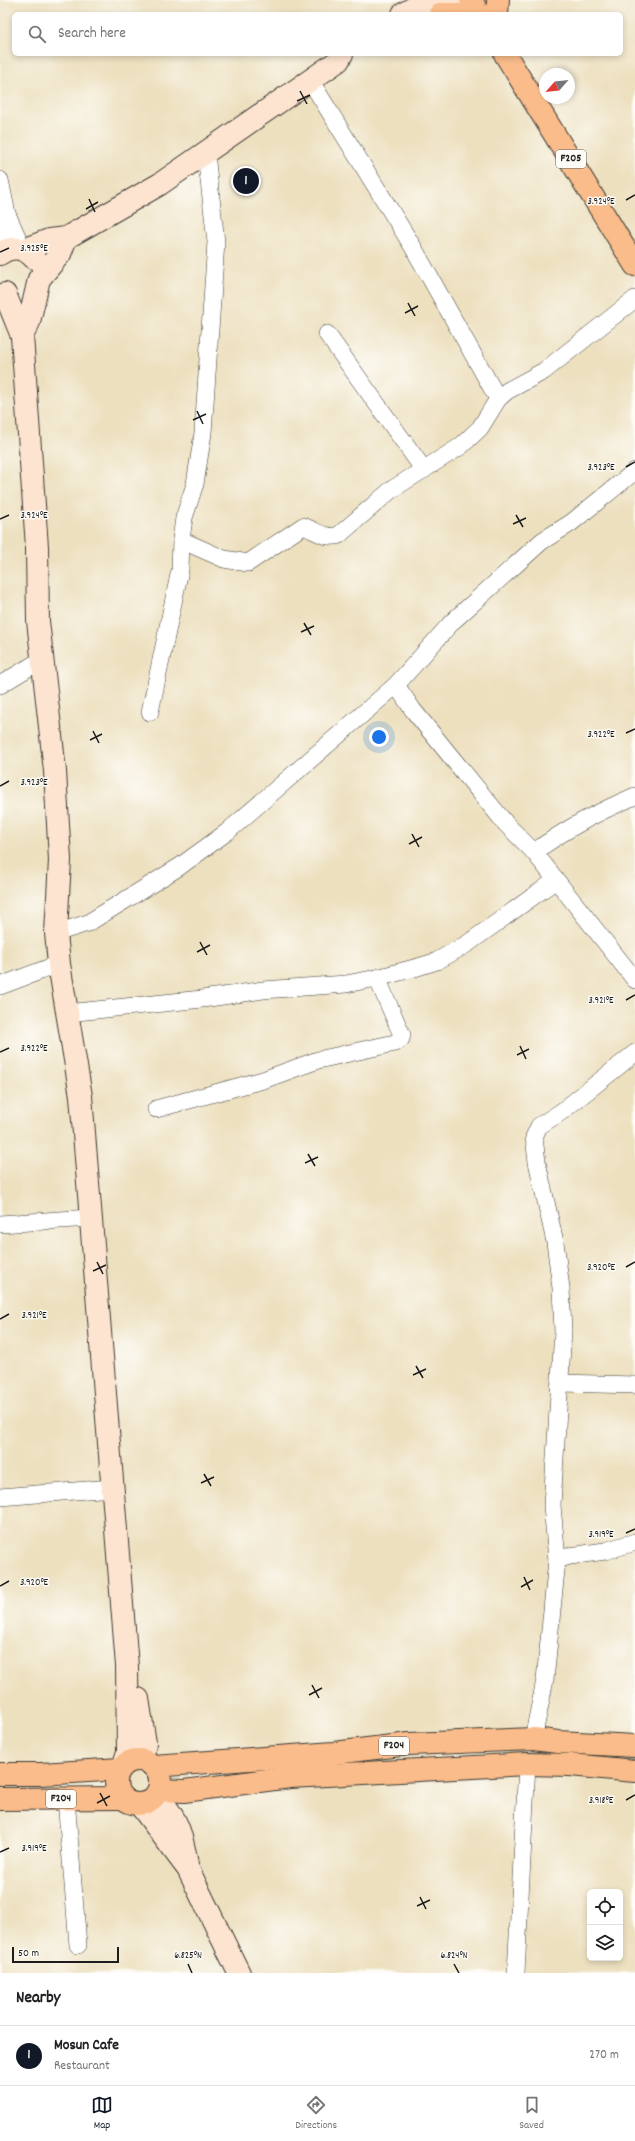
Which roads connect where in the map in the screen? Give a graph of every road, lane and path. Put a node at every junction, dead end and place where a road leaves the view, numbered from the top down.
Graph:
1 (427, 0) edge
2 (458, 0) edge
3 (471, 0) edge
4 (486, 0) edge
5 (498, 0) edge
6 (406, 12) edge
7 (433, 12) edge
8 (478, 12) edge
9 (494, 12) edge
10 (495, 12) edge
11 (356, 56) edge
12 (506, 56) edge
13 (519, 56) edge
14 (340, 57) edge
15 (310, 80) junction
16 (539, 88) edge
17 (549, 104) edge
18 (206, 154) junction
19 (0, 180) edge
20 (7, 214) junction
21 (66, 238) junction
22 (0, 242) edge
23 (635, 243) edge
24 (23, 250) junction
25 (0, 254) edge
26 (635, 265) edge
27 (40, 279) junction
28 (2, 294) edge
29 (635, 299) edge
30 (326, 334) dead end
31 (22, 336) junction
32 (498, 399) junction
33 (424, 470) junction
34 (635, 471) edge
35 (181, 540) junction
36 (41, 660) junction
37 (396, 685) junction
38 (0, 686) edge
39 (150, 712) dead end
40 (635, 796) edge
41 (534, 852) junction
42 (556, 880) junction
43 (56, 933) junction
44 (59, 964) junction
45 (377, 978) junction
46 (635, 980) edge
47 (0, 986) edge
48 (67, 1013) junction
49 (635, 1052) edge
50 (156, 1109) dead end
51 (90, 1218) junction
52 (0, 1224) edge
53 (561, 1383) junction
54 (635, 1386) edge
55 (112, 1488) junction
56 (0, 1497) edge
57 (635, 1542) edge
58 (557, 1560) junction
59 (533, 1739) junction
60 (635, 1746) edge
61 (527, 1764) junction
62 (135, 1765) junction
63 (635, 1771) edge
64 (0, 1774) edge
65 (144, 1797) junction
66 (0, 1799) edge
67 (66, 1799) junction
68 (78, 1945) dead end
69 (239, 1973) edge
70 (516, 1973) edge

1 - 6 street
2 - 7 street
3 - 8 main road
4 - 9 main road
5 - 10 main road
11 - 14 street
12 - 26 main road, F205
13 - 16 main road, F205
14 - 15 street
15 - 18 street
15 - 32 street
17 - 23 main road, F205
18 - 21 street
18 - 35 street
19 - 20 street
20 - 22 street
20 - 24 street
21 - 24 street
21 - 27 street
24 - 25 street
24 - 27 street
27 - 28 street
27 - 31 street
28 - 31 street
29 - 32 street
30 - 33 street
31 - 36 street
32 - 33 street
33 - 35 street
34 - 37 street
35 - 39 street
36 - 38 street
36 - 43 street
37 - 41 street
37 - 43 street
40 - 41 street
41 - 42 street
42 - 45 street
42 - 46 street
43 - 44 street
44 - 47 street
44 - 48 street
45 - 48 street
45 - 50 street
48 - 51 street
49 - 53 street
51 - 52 street
51 - 55 street
53 - 54 street
53 - 58 street
55 - 56 street
55 - 62 street
57 - 58 street
58 - 59 street
59 - 60 main road, F204
59 - 62 main road, F204
61 - 63 main road, F204
61 - 65 main road, F204
61 - 70 street
62 - 64 main road, F204
62 - 65 main road
62 - 65 main road
65 - 67 main road, F204
65 - 69 street
66 - 67 main road, F204
67 - 68 street

